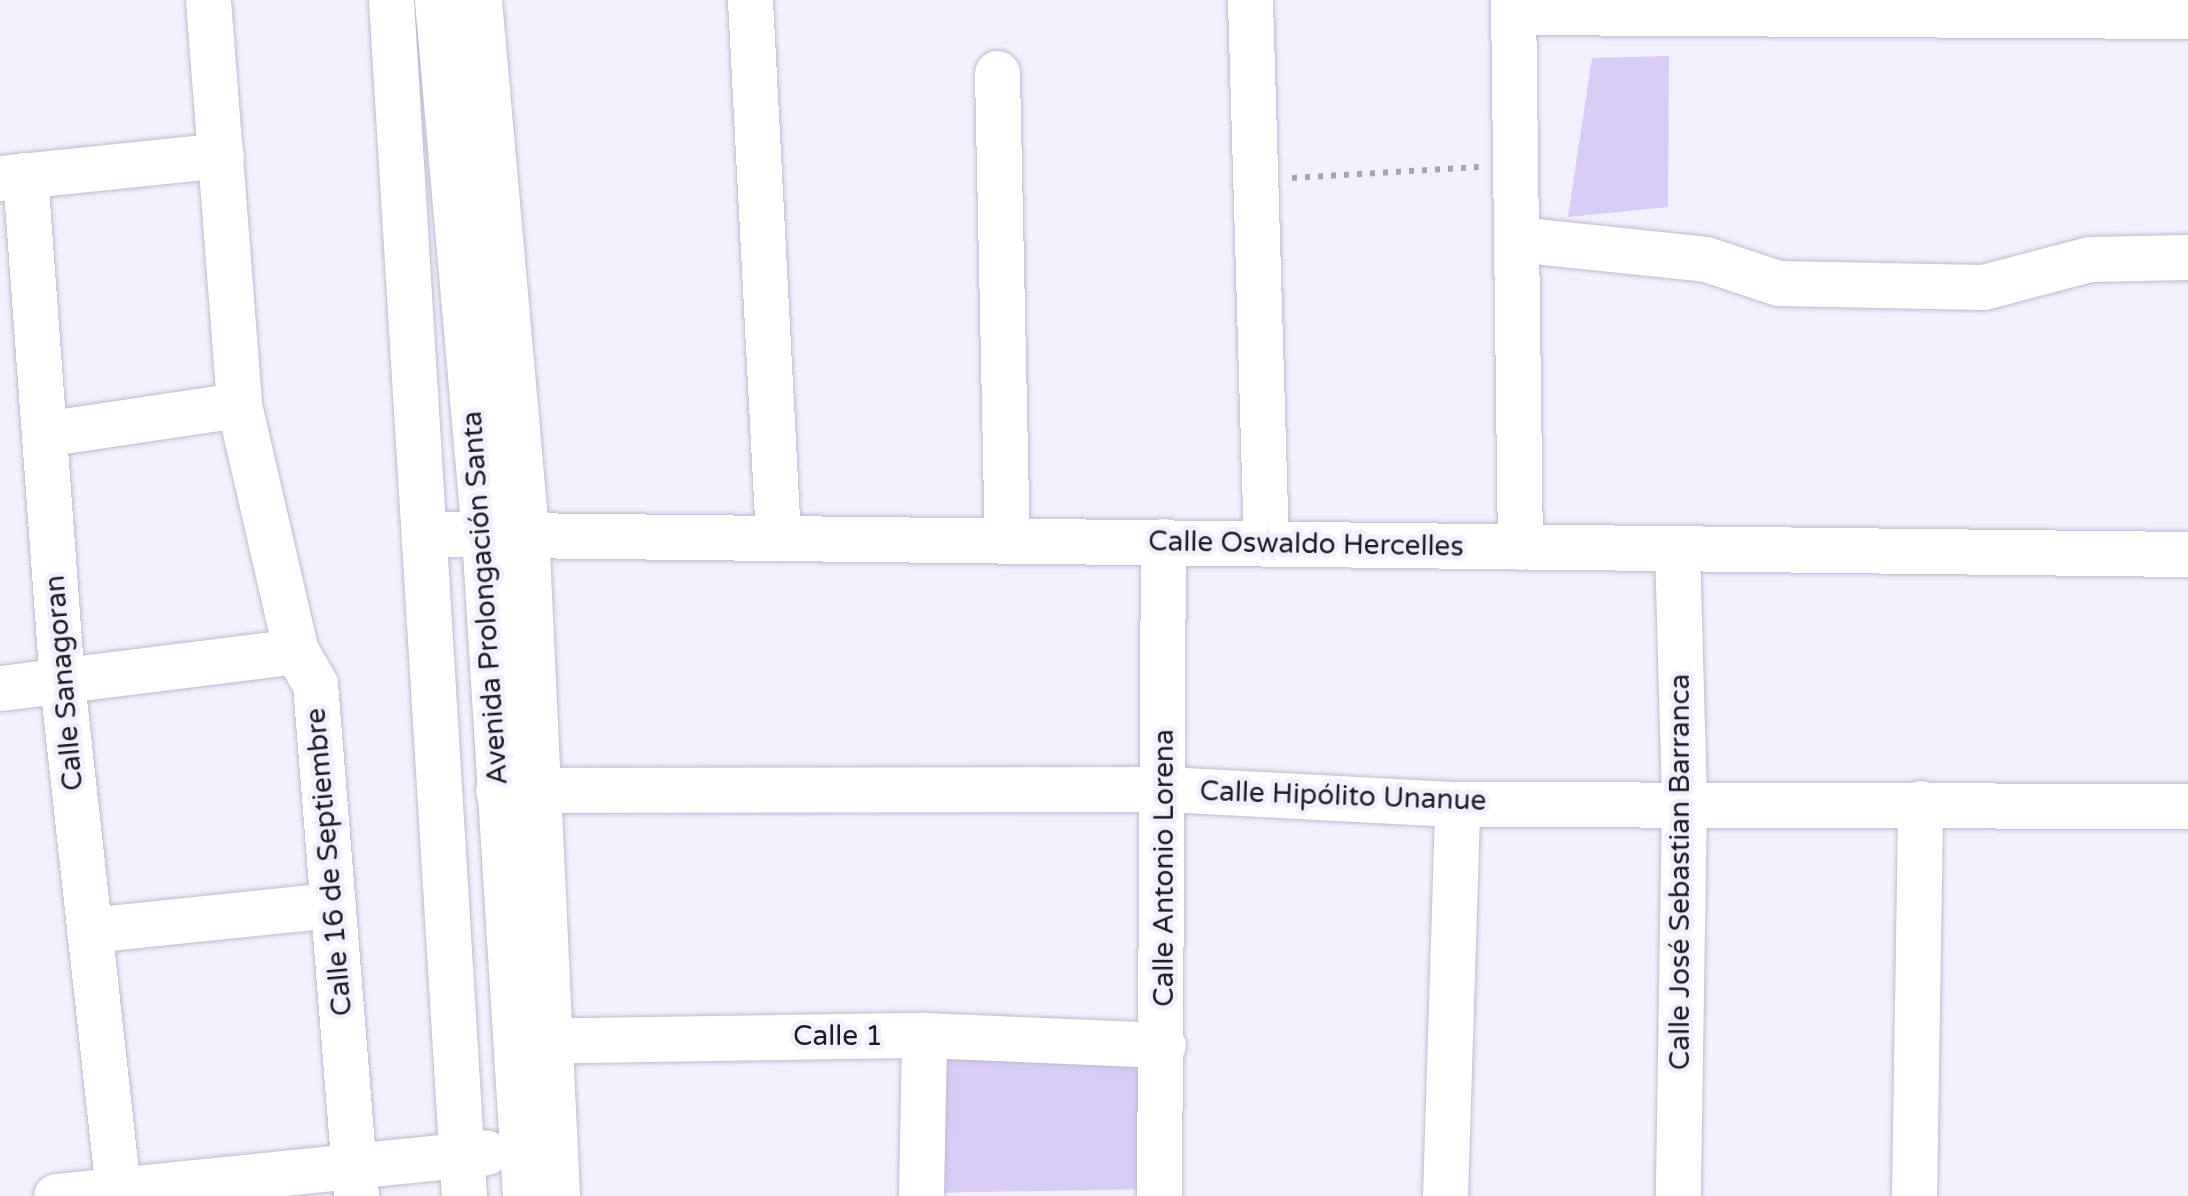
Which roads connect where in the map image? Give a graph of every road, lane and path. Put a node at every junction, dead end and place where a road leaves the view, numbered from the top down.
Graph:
1 (208, 0) edge
2 (391, 0) edge
3 (437, 0) edge
4 (479, 0) edge
5 (750, 0) edge
6 (1250, 0) edge
7 (1514, 6) edge
8 (2188, 16) edge
9 (998, 73) dead end
10 (220, 155) junction
11 (1516, 166) junction
12 (12, 176) edge
13 (1256, 180) junction
14 (1516, 239) junction
15 (2188, 257) edge
16 (239, 405) junction
17 (44, 434) junction
18 (505, 533) junction
19 (424, 534) junction
20 (778, 538) junction
21 (1162, 540) junction
22 (1007, 541) junction
23 (1266, 544) junction
24 (1520, 547) junction
25 (1677, 548) junction
26 (2188, 554) edge
27 (296, 651) junction
28 (62, 682) junction
29 (0, 688) edge
30 (1166, 788) junction
31 (517, 790) junction
32 (1684, 801) junction
33 (1920, 803) junction
34 (1457, 804) junction
35 (2188, 806) edge
36 (332, 905) junction
37 (90, 930) junction
38 (924, 1035) junction
39 (530, 1040) junction
40 (1163, 1045) junction
41 (521, 1145) junction
42 (462, 1177) edge
43 (354, 1182) edge
44 (118, 1190) junction
45 (56, 1196) edge
46 (524, 1196) edge
47 (558, 1196) edge
48 (921, 1196) edge
49 (1159, 1196) edge
50 (1445, 1196) edge
51 (1678, 1196) edge
52 (1914, 1196) edge

1 - 10 street, Calle 16 de Septiembre
2 - 19 street, Avenida Prolongación Santa
3 - 18 street, Avenida Prolongación Santa
4 - 18 street, Avenida Prolongación Santa
5 - 20 street
6 - 13 street
7 - 8 street
7 - 11 street
9 - 22 street
10 - 12 street
10 - 16 street, Calle 16 de Septiembre
11 - 13 path
11 - 14 street
12 - 17 street, Calle Sanagoran
13 - 23 street
14 - 15 street
14 - 24 street
16 - 17 street
16 - 27 street, Calle 16 de Septiembre
17 - 28 street, Calle Sanagoran
18 - 19 street, Calle Oswaldo Hercelles
18 - 20 street, Calle Oswaldo Hercelles
18 - 31 street, Avenida Prolongación Santa
19 - 42 street, Avenida Prolongación Santa
20 - 22 street, Calle Oswaldo Hercelles
21 - 22 street, Calle Oswaldo Hercelles
21 - 23 street, Calle Oswaldo Hercelles
21 - 30 street, Calle Antonio Lorena
23 - 24 street, Calle Oswaldo Hercelles
24 - 25 street, Calle Oswaldo Hercelles
25 - 26 street, Calle Oswaldo Hercelles
25 - 32 street, Calle José Sebastian Barranca
27 - 28 street
27 - 36 street, Calle 16 de Septiembre
28 - 29 street
28 - 37 street, Calle Sanagoran
30 - 31 street, Calle Hipólito Unanue
30 - 34 street, Calle Hipólito Unanue
30 - 40 street, Calle Antonio Lorena
31 - 39 street, Avenida Prolongación Santa
32 - 33 street, Calle Hipólito Unanue
32 - 34 street, Calle Hipólito Unanue
32 - 51 street, Calle José Sebastian Barranca
33 - 35 street, Calle Hipólito Unanue
33 - 52 street
34 - 50 street
36 - 37 street
36 - 43 street, Calle 16 de Septiembre
37 - 44 street, Calle Sanagoran
38 - 39 street, Calle 1
38 - 40 street, Calle 1
38 - 48 street
39 - 41 street
39 - 47 street
40 - 49 street, Calle Antonio Lorena
41 - 42 street
41 - 46 street
42 - 43 street
43 - 44 street
44 - 45 street

